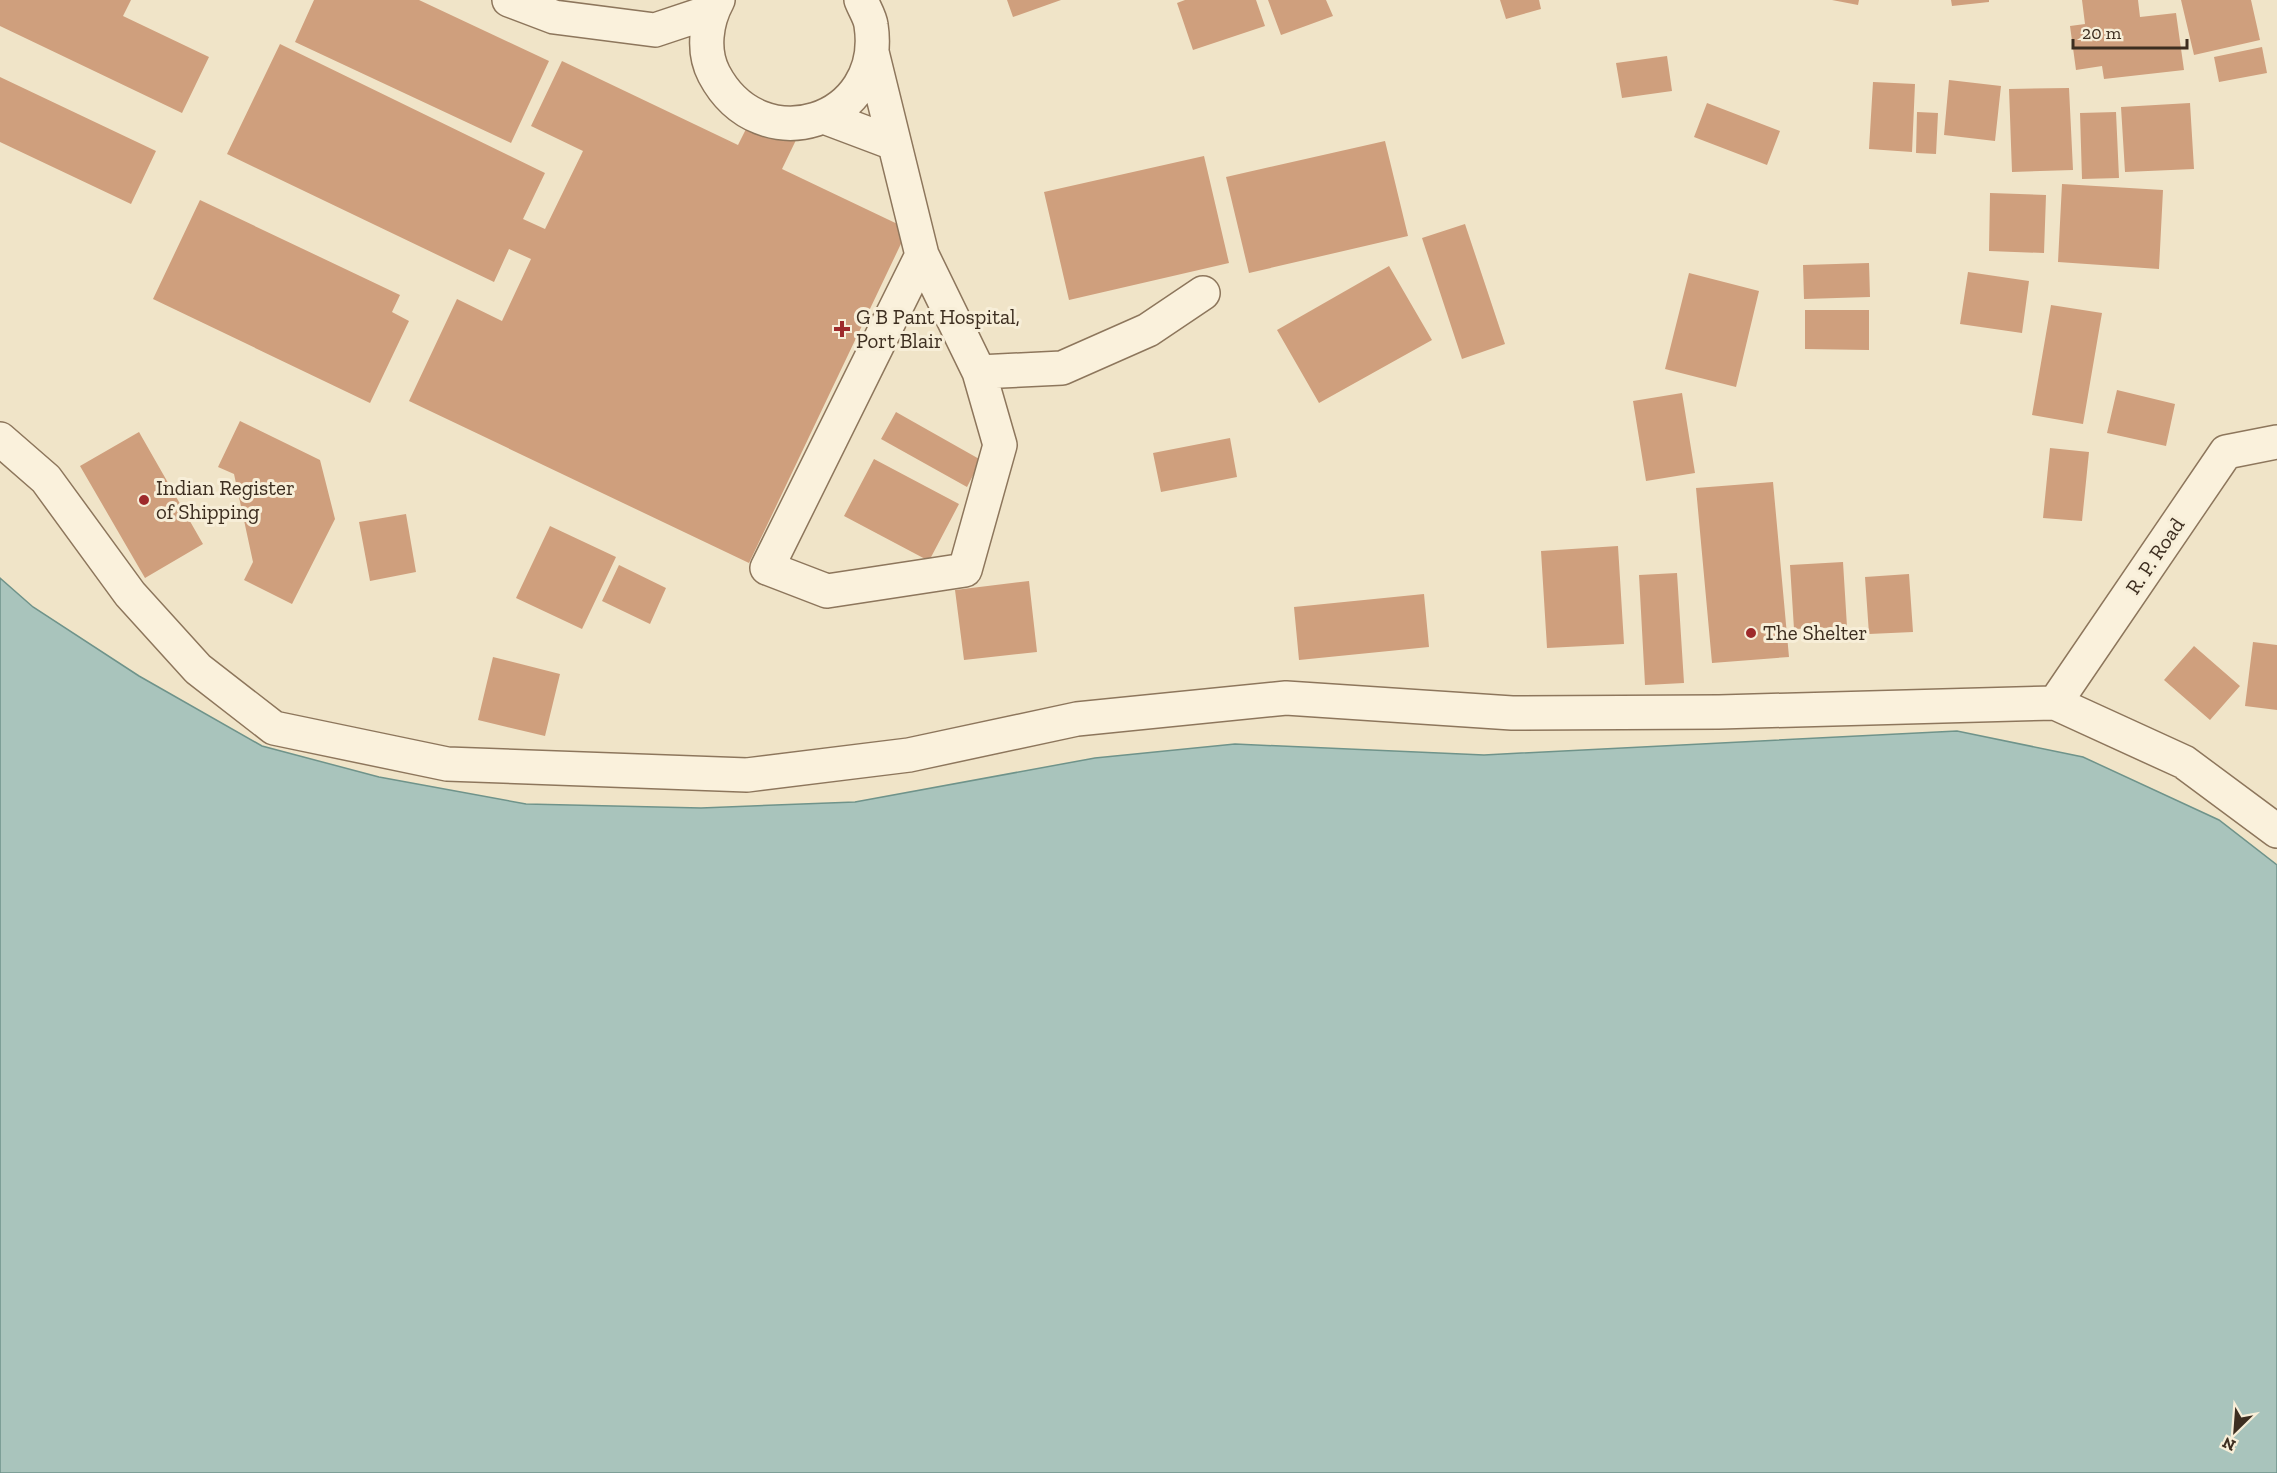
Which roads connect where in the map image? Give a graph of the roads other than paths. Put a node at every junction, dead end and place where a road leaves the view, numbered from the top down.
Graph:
1 (509, 0) edge
2 (861, 0) edge
3 (715, 5) edge
4 (872, 52) junction
5 (824, 117) junction
6 (893, 143) junction
7 (921, 255) junction
8 (1203, 293) dead end
9 (979, 372) junction
10 (0, 439) edge
11 (2277, 442) edge
12 (2055, 703) junction
13 (2277, 831) edge

1 - 3 street
2 - 4 street
3 - 5 street
4 - 5 street
4 - 6 street
5 - 6 street
6 - 7 street
7 - 9 street
7 - 9 street
8 - 9 street
10 - 12 street
11 - 12 street, R. P. Road
12 - 13 street

